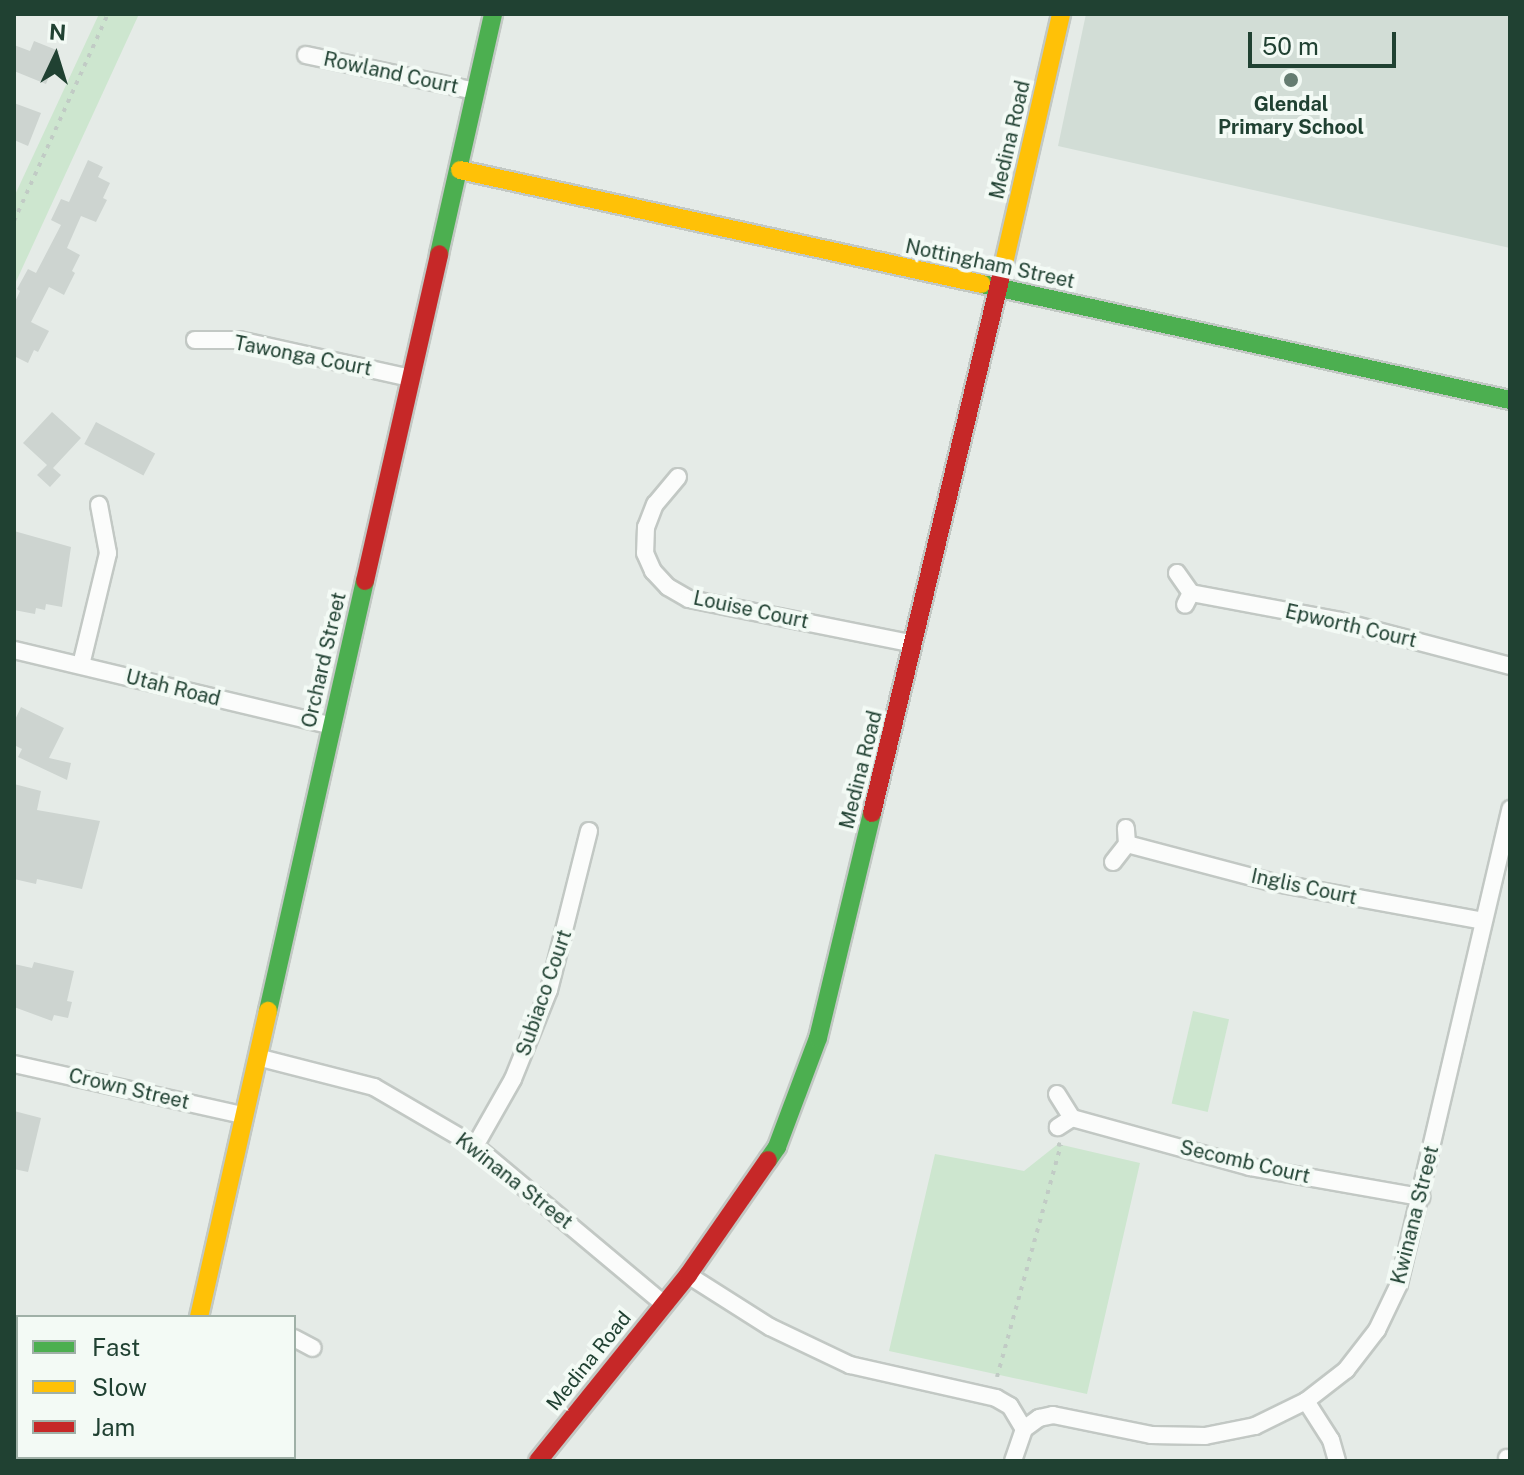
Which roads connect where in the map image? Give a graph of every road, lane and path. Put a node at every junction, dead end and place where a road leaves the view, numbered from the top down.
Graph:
1 (108, 14) edge
2 (493, 14) edge
3 (1061, 14) edge
4 (306, 55) dead end
5 (476, 91) junction
6 (460, 170) junction
7 (14, 221) edge
8 (997, 288) junction
9 (195, 340) dead end
10 (410, 378) junction
11 (1510, 400) edge
12 (678, 477) dead end
13 (99, 505) dead end
14 (1177, 573) dead end
15 (914, 644) junction
16 (14, 650) edge
17 (81, 665) junction
18 (1510, 666) edge
19 (332, 726) junction
20 (1510, 809) edge
21 (589, 831) dead end
22 (1113, 862) dead end
23 (1483, 921) junction
24 (257, 1057) junction
25 (14, 1064) edge
26 (1057, 1094) dead end
27 (243, 1115) junction
28 (1065, 1123) junction
29 (475, 1146) junction
30 (1421, 1197) junction
31 (688, 1275) junction
32 (664, 1304) junction
33 (201, 1315) edge
34 (296, 1339) edge
35 (313, 1348) dead end
36 (997, 1377) dead end
37 (1306, 1401) junction
38 (1024, 1429) junction
39 (538, 1461) edge
40 (1013, 1461) edge
41 (1337, 1461) edge

1 - 7 path
2 - 5 street, Orchard Street
3 - 8 street, Medina Road
4 - 5 street, Rowland Court
5 - 6 street, Orchard Street
6 - 8 street, Nottingham Street
6 - 10 street, Orchard Street
8 - 11 street, Nottingham Street
8 - 15 street, Medina Road
9 - 10 street, Tawonga Court
10 - 19 street, Orchard Street
12 - 15 street, Louise Court
13 - 17 street
14 - 18 street, Epworth Court
15 - 31 street, Medina Road
16 - 17 street, Utah Road
17 - 19 street, Utah Road
19 - 24 street, Orchard Street
20 - 23 street, Kwinana Street
21 - 29 street, Subiaco Court
22 - 23 street, Inglis Court
23 - 30 street, Kwinana Street
24 - 27 street, Orchard Street
24 - 29 street, Kwinana Street
25 - 27 street, Crown Street
26 - 28 street
27 - 33 street, Orchard Street
28 - 30 street, Secomb Court
28 - 36 path
29 - 32 street, Kwinana Street
30 - 37 street, Kwinana Street
31 - 32 street, Medina Road
31 - 38 street
32 - 39 street, Medina Road
34 - 35 street
37 - 38 street, Kwinana Street
37 - 41 street
38 - 40 street

